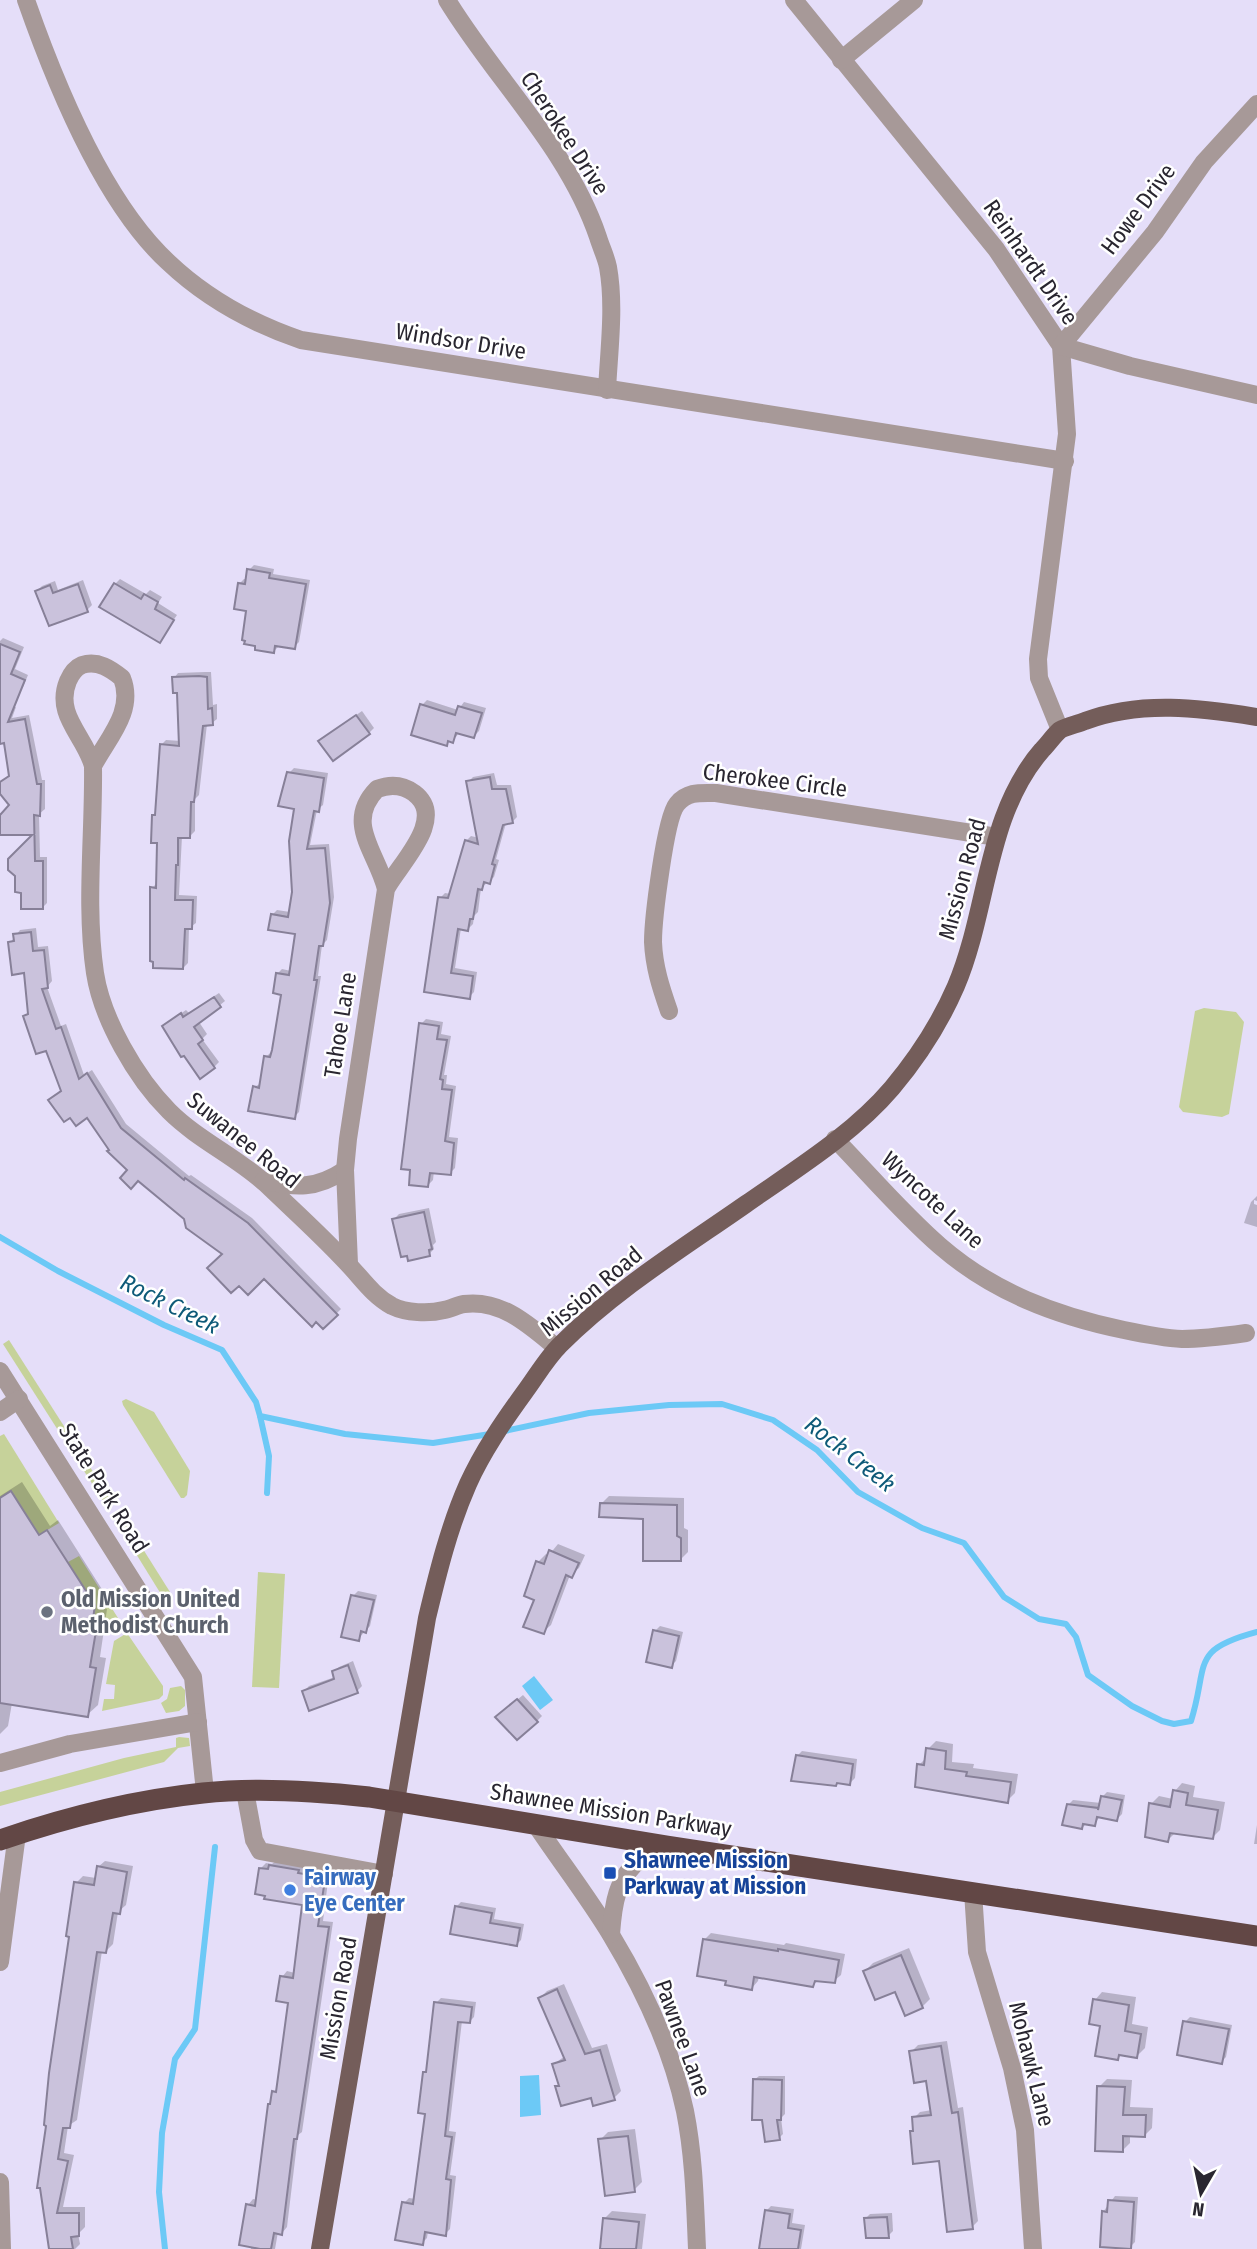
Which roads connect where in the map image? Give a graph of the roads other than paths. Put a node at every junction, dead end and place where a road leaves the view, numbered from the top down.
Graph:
1 (26, 0) edge
2 (447, 0) edge
3 (794, 0) edge
4 (914, 0) edge
5 (841, 60) junction
6 (1257, 104) edge
7 (1060, 346) junction
8 (607, 390) junction
9 (1257, 395) edge
10 (1065, 461) junction
11 (1257, 717) edge
12 (1060, 730) junction
13 (93, 766) junction
14 (997, 837) junction
15 (386, 888) junction
16 (669, 1011) dead end
17 (835, 1139) junction
18 (345, 1170) junction
19 (263, 1181) junction
20 (349, 1264) junction
21 (1246, 1333) dead end
22 (552, 1354) junction
23 (0, 1371) edge
24 (19, 1399) junction
25 (0, 1412) edge
26 (198, 1722) junction
27 (0, 1763) edge
28 (246, 1791) junction
29 (205, 1792) junction
30 (396, 1801) junction
31 (536, 1825) junction
32 (9, 1837) edge
33 (667, 1846) junction
34 (384, 1874) junction
35 (973, 1892) junction
36 (611, 1934) junction
37 (1257, 1936) edge
38 (0, 1962) edge
39 (0, 2182) edge
40 (2, 2249) edge
41 (320, 2249) edge
42 (697, 2249) edge
43 (1033, 2249) edge

1 - 8 street, Windsor Drive
2 - 8 street, Cherokee Drive
3 - 5 street, Reinhardt Drive
4 - 5 street
5 - 7 street, Reinhardt Drive
6 - 7 street, Howe Drive
7 - 9 street
7 - 10 street, Reinhardt Drive
8 - 10 street, Windsor Drive
10 - 12 street, Reinhardt Drive
11 - 12 main road, Mission Road
12 - 14 main road, Mission Road
13 - 13 street, Suwanee Road
13 - 19 street, Suwanee Road
14 - 16 street, Cherokee Circle
14 - 17 main road, Mission Road
15 - 15 street, Tahoe Lane
15 - 18 street, Tahoe Lane
17 - 21 street, Wyncote Lane
17 - 22 main road, Mission Road
18 - 19 street
18 - 20 street, Tahoe Lane
19 - 20 street, Suwanee Road
20 - 22 street, Suwanee Road
22 - 30 main road, Mission Road
23 - 24 street, State Park Road
24 - 25 street
24 - 26 street, State Park Road
26 - 27 street
26 - 29 street, State Park Road
28 - 29 highway, Shawnee Mission Parkway
28 - 30 highway, Shawnee Mission Parkway
28 - 34 street
29 - 32 highway, Shawnee Mission Parkway
30 - 31 highway, Shawnee Mission Parkway
30 - 34 main road, Mission Road
31 - 33 highway, Shawnee Mission Parkway
31 - 36 street, Pawnee Lane
32 - 38 street
33 - 35 highway, Shawnee Mission Parkway
33 - 36 street
34 - 41 main road, Mission Road
35 - 37 highway, Shawnee Mission Parkway
35 - 43 street, Mohawk Lane
36 - 42 street, Pawnee Lane
39 - 40 street

